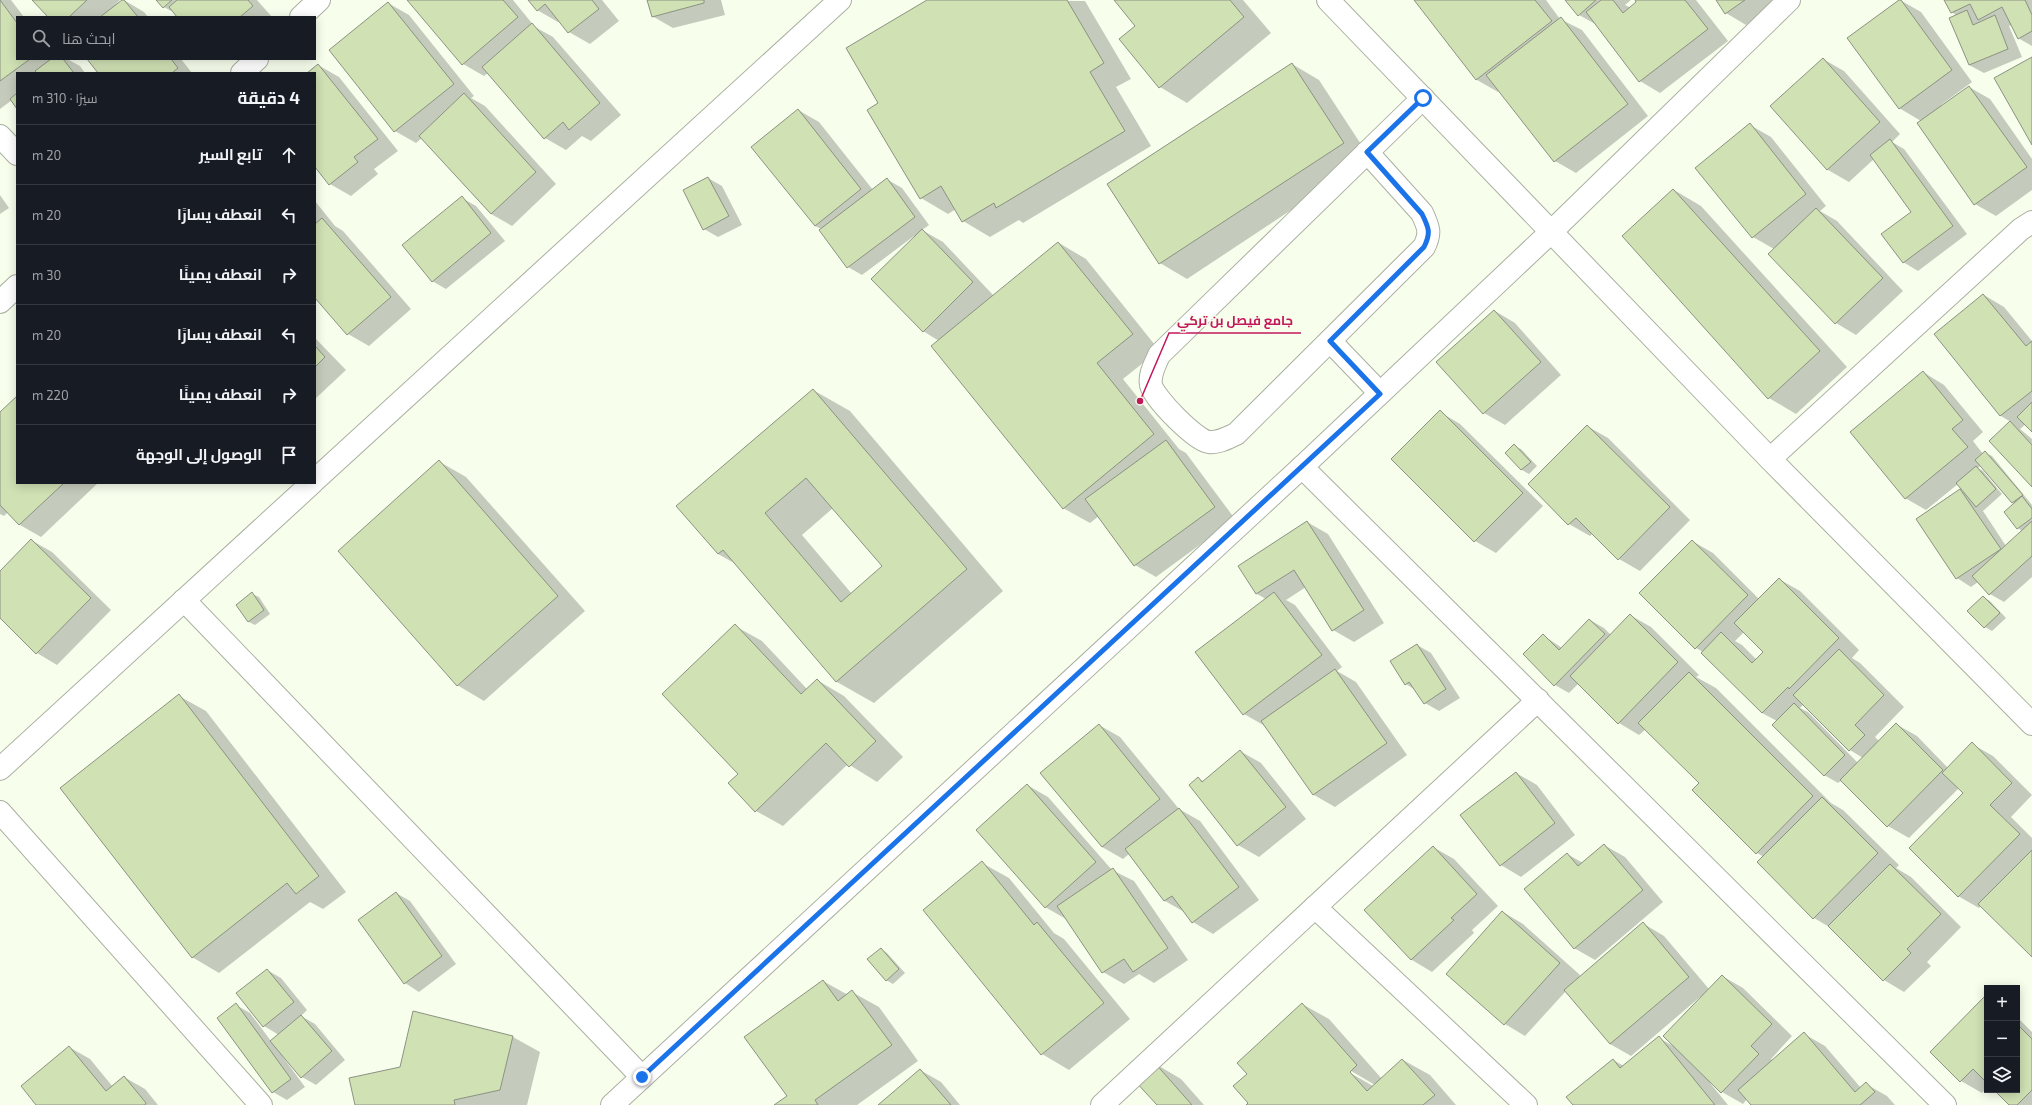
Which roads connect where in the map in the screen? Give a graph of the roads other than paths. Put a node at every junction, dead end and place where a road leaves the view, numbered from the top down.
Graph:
1 (319, 0) edge
2 (840, 0) edge
3 (1330, 0) edge
4 (1788, 0) edge
5 (302, 16) edge
6 (256, 60) edge
7 (243, 72) edge
8 (1423, 98) junction
9 (0, 136) edge
10 (1367, 152) junction
11 (16, 153) edge
12 (2028, 230) edge
13 (1551, 232) junction
14 (16, 287) edge
15 (0, 302) edge
16 (1330, 341) junction
17 (1380, 394) junction
18 (1770, 460) junction
19 (1302, 467) junction
20 (316, 477) edge
21 (309, 484) edge
22 (184, 600) junction
23 (1538, 700) junction
24 (2032, 724) edge
25 (0, 768) edge
26 (0, 812) edge
27 (1315, 907) junction
28 (642, 1077) junction
29 (1518, 1103) edge
30 (261, 1105) edge
31 (612, 1105) edge
32 (1102, 1105) edge
33 (1946, 1105) edge

1 - 5 street
2 - 20 street
3 - 8 street
4 - 13 street
6 - 7 street
8 - 10 street
8 - 13 street
9 - 11 street
10 - 16 street
10 - 16 street
12 - 18 street
13 - 17 street
13 - 18 street
14 - 15 street
16 - 17 street
17 - 19 street
18 - 24 street
19 - 23 street
19 - 28 street
21 - 22 street
22 - 25 street
22 - 28 street
23 - 27 street
23 - 33 street
26 - 30 street
27 - 29 street
27 - 32 street
28 - 31 street

